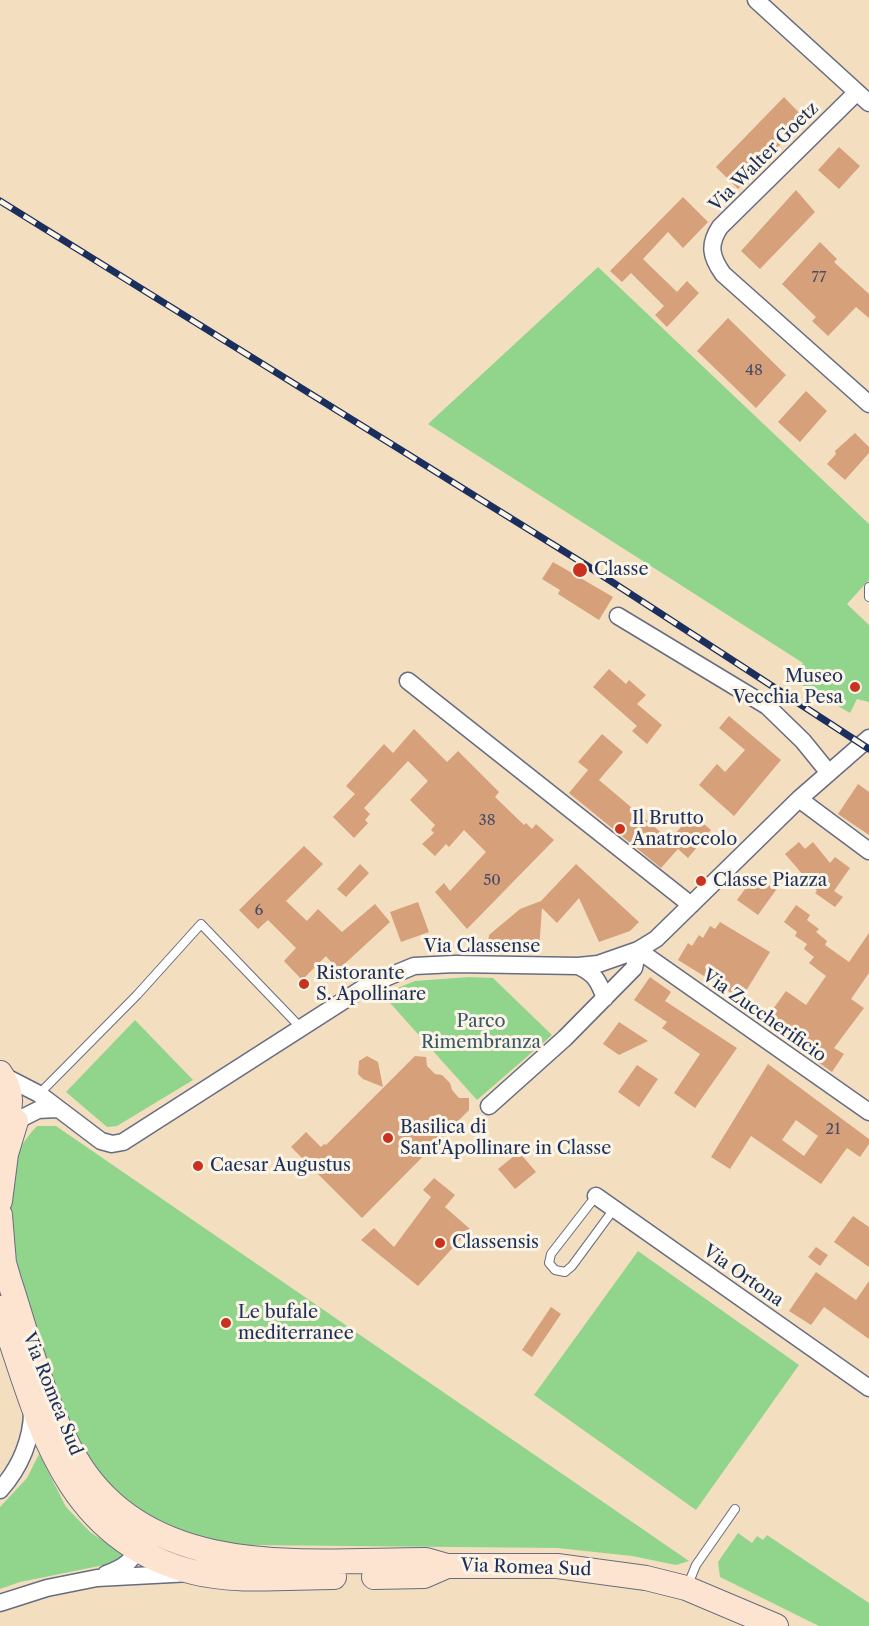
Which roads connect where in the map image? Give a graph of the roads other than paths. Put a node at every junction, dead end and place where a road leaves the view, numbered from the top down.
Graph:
1 (756, 0) edge
2 (863, 97) edge
3 (869, 404) edge
4 (869, 587) edge
5 (869, 597) edge
6 (618, 616) dead end
7 (408, 681) dead end
8 (869, 738) edge
9 (829, 773) junction
10 (799, 799) junction
11 (869, 851) edge
12 (691, 905) junction
13 (638, 950) junction
14 (578, 966) junction
15 (605, 998) junction
16 (303, 1029) junction
17 (1, 1074) edge
18 (39, 1094) junction
19 (489, 1106) dead end
20 (56, 1109) junction
21 (869, 1112) edge
22 (8, 1124) edge
23 (596, 1196) joint
24 (0, 1201) edge
25 (614, 1209) junction
26 (0, 1215) edge
27 (0, 1308) edge
28 (869, 1388) edge
29 (32, 1398) junction
30 (0, 1490) edge
31 (735, 1509) dead end
32 (134, 1522) junction
33 (138, 1550) junction
34 (447, 1566) junction
35 (193, 1572) junction
36 (97, 1578) junction
37 (686, 1588) junction
38 (0, 1603) edge
39 (776, 1626) edge

1 - 2 street
2 - 3 street, Via Walter Goetz
4 - 5 lane
6 - 9 street
7 - 12 street
8 - 9 street, Via Classense
9 - 10 street, Via Classense
10 - 11 street
10 - 12 street, Via Classense
12 - 13 street, Via Classense
13 - 14 street, Via Classense
13 - 15 street
13 - 21 street, Via Zuccherificio
14 - 15 street
14 - 16 street, Via Classense
15 - 19 street
16 - 18 lane
16 - 20 street, Via Classense
17 - 18 street, Via Classense
17 - 22 main road
18 - 20 street, Via Classense
20 - 22 street
22 - 24 main road
23 - 25 street, Via Ortona
23 - 25 lane
25 - 28 street, Via Ortona
26 - 32 main road, Via Romea Sud
27 - 29 main road, Via Romea Sud
29 - 30 street
29 - 33 main road, Via Romea Sud
31 - 37 lane
32 - 33 street
32 - 34 main road, Via Romea Sud
33 - 35 main road, Via Romea Sud
33 - 36 street
34 - 35 main road, Via Romea Sud
34 - 37 main road, Via Romea Sud
35 - 36 street
36 - 38 street
37 - 39 main road, Via Romea Sud

